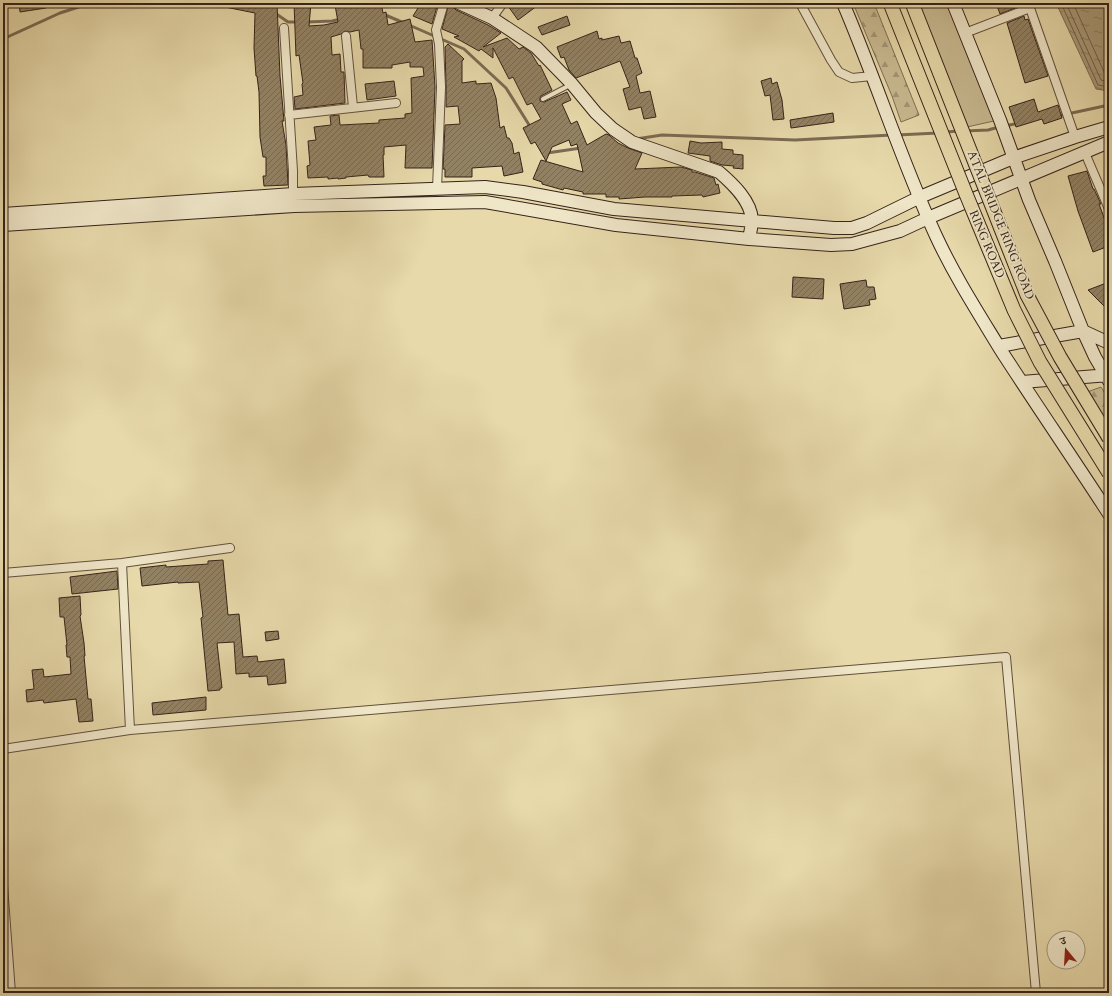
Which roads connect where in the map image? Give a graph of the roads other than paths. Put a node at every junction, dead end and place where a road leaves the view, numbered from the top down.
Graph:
1 (444, 3) edge
2 (459, 3) edge
3 (503, 3) edge
4 (800, 3) edge
5 (843, 3) edge
6 (890, 3) edge
7 (912, 3) edge
8 (953, 3) edge
9 (1028, 6) edge
10 (492, 18) junction
11 (284, 28) dead end
12 (965, 33) junction
13 (346, 36) dead end
14 (872, 76) junction
15 (572, 84) junction
16 (544, 99) dead end
17 (396, 103) dead end
18 (353, 107) junction
19 (290, 115) junction
20 (1109, 127) edge
21 (1075, 137) junction
22 (1109, 142) edge
23 (1085, 153) junction
24 (1013, 158) junction
25 (1021, 178) junction
26 (437, 189) junction
27 (293, 194) junction
28 (920, 198) junction
29 (1108, 206) edge
30 (4, 217) edge
31 (928, 218) junction
32 (752, 220) junction
33 (749, 239) junction
34 (1083, 331) junction
35 (1109, 343) edge
36 (999, 346) junction
37 (1108, 377) edge
38 (1022, 382) junction
39 (1109, 438) edge
40 (1109, 474) edge
41 (1109, 514) edge
42 (230, 548) dead end
43 (122, 564) junction
44 (3, 573) edge
45 (130, 730) junction
46 (3, 749) edge
47 (3, 885) edge
48 (11, 993) edge
49 (1036, 993) edge

1 - 26 street
2 - 10 main road
3 - 10 street
4 - 14 street
5 - 14 main road
6 - 40 main road, RING ROAD, bridge
7 - 39 main road, ATAL BRIDGE RING ROAD, bridge
8 - 12 main road
9 - 12 street
9 - 21 street
10 - 15 main road
11 - 19 street
12 - 24 main road
13 - 18 street
14 - 28 main road
15 - 16 lane
15 - 32 main road
17 - 18 street
18 - 19 street
19 - 27 street
20 - 21 main road
21 - 24 main road
22 - 23 main road
23 - 25 main road
23 - 29 street
24 - 25 main road
24 - 28 main road
25 - 31 main road
25 - 34 main road
26 - 27 main road
26 - 32 main road
27 - 30 main road
28 - 31 main road
28 - 32 main road
30 - 33 main road
31 - 33 main road
31 - 36 main road
32 - 33 main road
34 - 35 main road
34 - 36 main road
34 - 37 main road
36 - 38 main road
37 - 38 main road
38 - 41 main road
42 - 43 street
43 - 44 street
43 - 45 street
45 - 46 street
45 - 49 street
47 - 48 street

